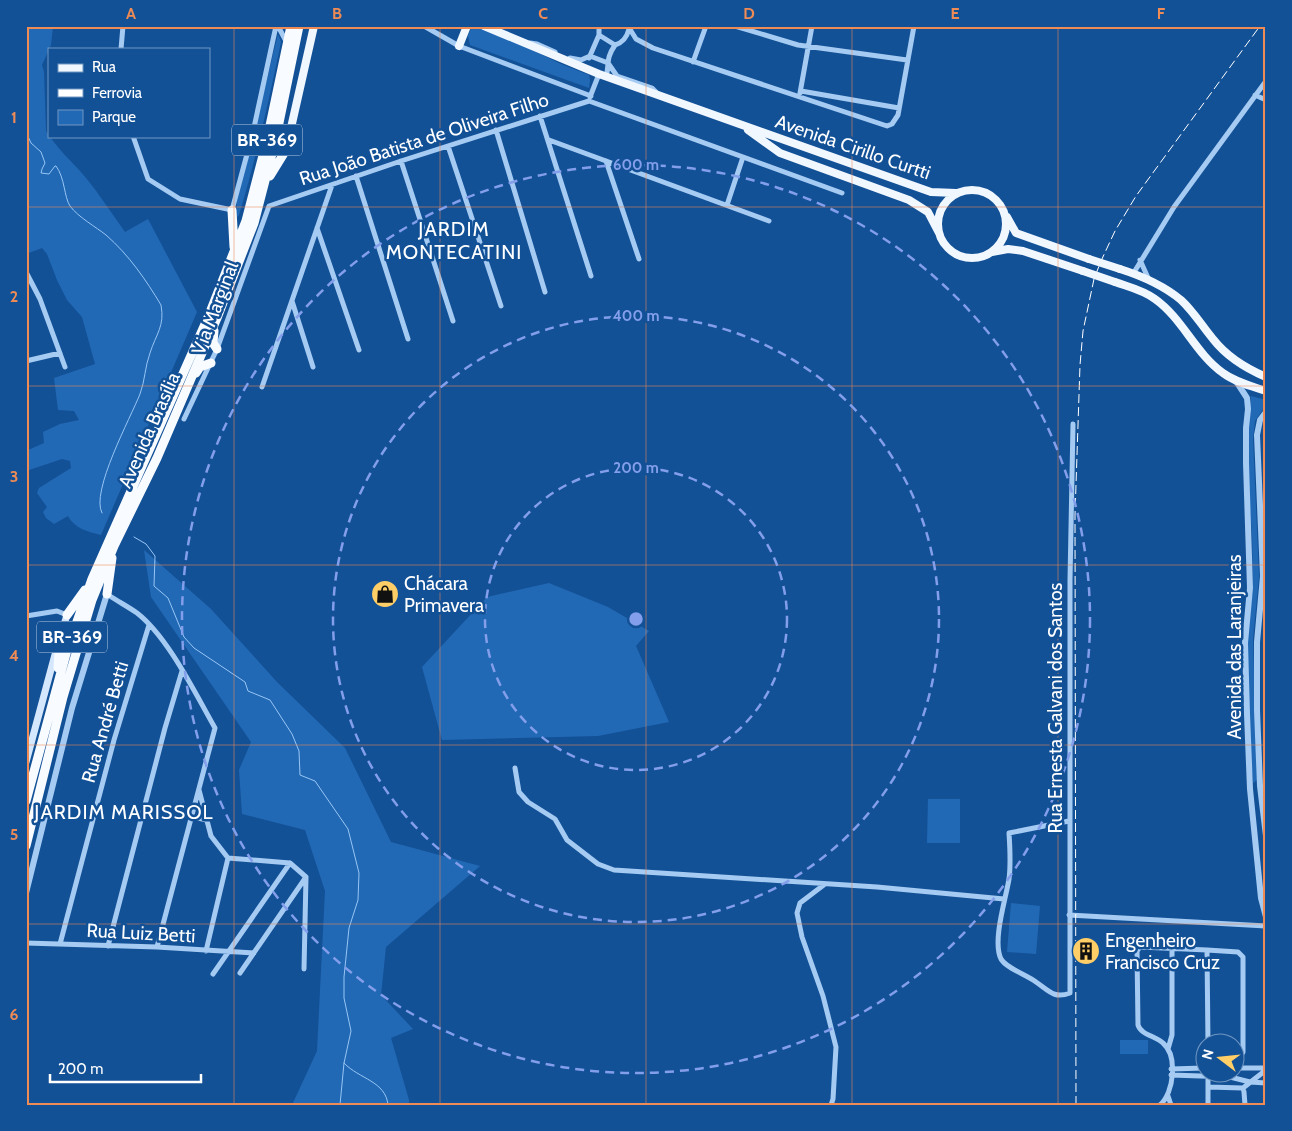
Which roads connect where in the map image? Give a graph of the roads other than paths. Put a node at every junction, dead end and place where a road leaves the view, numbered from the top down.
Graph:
1 (123, 26) edge
2 (277, 26) edge
3 (291, 26) edge
4 (299, 26) edge
5 (314, 26) edge
6 (424, 26) edge
7 (467, 26) edge
8 (484, 26) edge
9 (599, 26) edge
10 (706, 26) edge
11 (735, 26) edge
12 (812, 26) edge
13 (914, 26) edge
14 (629, 28) edge
15 (599, 35) junction
16 (519, 42) junction
17 (288, 44) junction
18 (615, 45) junction
19 (459, 46) junction
20 (809, 46) junction
21 (120, 48) edge
22 (590, 56) junction
23 (907, 60) junction
24 (607, 62) junction
25 (693, 62) junction
26 (582, 68) junction
27 (602, 76) junction
28 (1266, 81) edge
29 (800, 94) junction
30 (1256, 96) junction
31 (661, 97) junction
32 (590, 99) junction
33 (1266, 100) edge
34 (899, 108) junction
35 (540, 116) junction
36 (741, 124) junction
37 (496, 130) junction
38 (135, 138) edge
39 (549, 140) junction
40 (448, 146) junction
41 (286, 150) joint
42 (743, 157) junction
43 (401, 161) junction
44 (606, 161) junction
45 (356, 176) junction
46 (332, 185) junction
47 (262, 192) junction
48 (842, 193) dead end
49 (956, 193) junction
50 (727, 205) junction
51 (269, 206) joint
52 (232, 210) junction
53 (1005, 213) junction
54 (770, 221) dead end
55 (317, 228) junction
56 (939, 233) junction
57 (234, 252) junction
58 (992, 252) junction
59 (638, 259) dead end
60 (1140, 260) junction
61 (26, 272) edge
62 (1133, 274) junction
63 (591, 276) dead end
64 (1149, 280) junction
65 (545, 292) dead end
66 (292, 300) junction
67 (501, 306) dead end
68 (217, 318) junction
69 (453, 320) dead end
70 (408, 339) dead end
71 (217, 349) junction
72 (359, 350) dead end
73 (60, 352) junction
74 (26, 361) edge
75 (211, 363) junction
76 (65, 367) dead end
77 (313, 367) dead end
78 (1266, 377) edge
79 (1236, 381) junction
80 (262, 387) dead end
81 (1266, 390) edge
82 (184, 393) junction
83 (1266, 412) edge
84 (184, 419) dead end
85 (1072, 424) dead end
86 (114, 546) junction
87 (92, 580) junction
88 (107, 594) junction
89 (67, 615) junction
90 (26, 616) edge
91 (149, 625) junction
92 (60, 636) junction
93 (182, 671) junction
94 (55, 696) junction
95 (28, 749) edge
96 (26, 762) edge
97 (515, 768) dead end
98 (1262, 771) edge
99 (198, 787) junction
100 (26, 801) edge
101 (191, 816) junction
102 (206, 820) junction
103 (1069, 821) junction
104 (1266, 836) edge
105 (26, 846) edge
106 (228, 858) junction
107 (290, 862) junction
108 (306, 876) junction
109 (825, 884) junction
110 (26, 893) edge
111 (1004, 899) junction
112 (1069, 915) junction
113 (1266, 916) edge
114 (1266, 926) edge
115 (26, 943) edge
116 (60, 944) junction
117 (108, 946) junction
118 (157, 947) junction
119 (1172, 948) junction
120 (1207, 950) junction
121 (206, 951) junction
122 (228, 952) junction
123 (254, 953) junction
124 (304, 969) dead end
125 (240, 973) dead end
126 (214, 974) dead end
127 (1208, 1034) edge
128 (1243, 1034) edge
129 (1168, 1049) junction
130 (1172, 1068) junction
131 (1194, 1068) edge
132 (1244, 1068) edge
133 (1266, 1069) edge
134 (1194, 1075) edge
135 (1172, 1076) junction
136 (1244, 1080) edge
137 (1250, 1082) junction
138 (1266, 1082) edge
139 (1208, 1087) joint
140 (1243, 1088) junction
141 (1168, 1096) junction
142 (832, 1105) edge
143 (1160, 1105) edge
144 (1171, 1105) edge
145 (1208, 1105) edge
146 (1245, 1105) edge

1 - 21 street
2 - 17 street
2 - 52 street
3 - 17 highway, Avenida Brasília / BR-369
4 - 47 highway, Avenida Brasília / BR-369
5 - 41 main road
6 - 19 street
7 - 19 main road
8 - 16 main road, Avenida Cirillo Curtti
9 - 15 street
10 - 25 street
11 - 20 street
12 - 20 street
13 - 23 street
14 - 18 street
14 - 25 street
15 - 18 street
15 - 22 street
16 - 22 street
16 - 26 main road, Avenida Cirillo Curtti
17 - 57 highway, Avenida Brasília / BR-369
18 - 24 street
19 - 32 street
20 - 23 street
20 - 29 street
22 - 24 street
22 - 26 street
23 - 34 street
24 - 27 street
24 - 31 street
25 - 29 street
26 - 27 main road, Avenida Cirillo Curtti
27 - 31 main road, Avenida Cirillo Curtti
27 - 32 street
28 - 30 street
29 - 34 street
29 - 34 street
30 - 33 street
30 - 60 street
31 - 36 main road, Avenida Cirillo Curtti
32 - 35 street, Rua João Batista de Oliveira Filho
32 - 42 street
35 - 37 street, Rua João Batista de Oliveira Filho
35 - 39 street
36 - 49 main road, Avenida Cirillo Curtti
36 - 56 main road, Avenida Cirillo Curtti
37 - 40 street, Rua João Batista de Oliveira Filho
37 - 65 street
38 - 52 street
39 - 44 street
39 - 63 street
40 - 43 street, Rua João Batista de Oliveira Filho
40 - 67 street
41 - 47 highway
42 - 48 street
42 - 50 street
43 - 45 street, Rua João Batista de Oliveira Filho
43 - 69 street
44 - 50 street
44 - 59 street
45 - 46 street, Rua João Batista de Oliveira Filho
45 - 70 street
46 - 51 street, Rua João Batista de Oliveira Filho
46 - 55 street
47 - 68 highway, Avenida Brasília / BR-369
49 - 53 main road
49 - 56 main road
50 - 54 street
51 - 71 street, Via Marginal
52 - 57 highway
53 - 58 main road
53 - 62 main road, bridge
55 - 66 street
55 - 72 street
56 - 58 main road
57 - 87 highway, Avenida Brasília / BR-369
58 - 79 main road, bridge
60 - 62 street
60 - 64 street
61 - 73 street
62 - 64 main road
64 - 78 main road
66 - 77 street
66 - 80 street
68 - 71 highway
68 - 82 highway, Avenida Brasília / BR-369
71 - 75 street, Via Marginal
73 - 74 street
73 - 76 street
75 - 82 highway
75 - 84 street, Via Marginal
79 - 81 main road
79 - 113 street, Avenida das Laranjeiras
82 - 86 highway, Avenida Brasília / BR-369
83 - 98 street, Avenida das Laranjeiras
85 - 103 street, Rua Ernesta Galvani dos Santos
86 - 88 highway
86 - 105 highway, Avenida Brasília / BR-369
87 - 89 highway
87 - 94 highway, Avenida Brasília / BR-369
88 - 91 street
88 - 110 street
89 - 90 street
89 - 92 main road
91 - 93 street
91 - 116 street, Rua André Betti
92 - 94 highway
92 - 95 main road
93 - 99 street
93 - 117 street
94 - 100 highway, Avenida Brasília / BR-369
95 - 96 main road
97 - 109 street
98 - 104 street, Avenida das Laranjeiras
99 - 101 street
99 - 102 street
101 - 102 street
101 - 118 street
102 - 106 street
103 - 111 street
103 - 112 street, Rua Ernesta Galvani dos Santos
106 - 107 street
106 - 121 street
107 - 108 street
107 - 122 street
108 - 123 street
108 - 124 street
109 - 111 street
109 - 142 street
111 - 112 street, Rua Ernesta Galvani dos Santos
112 - 114 street
115 - 116 street, Rua Luiz Betti
116 - 117 street, Rua Luiz Betti
117 - 118 street, Rua Luiz Betti
118 - 121 street, Rua Luiz Betti
119 - 120 street
119 - 129 street
119 - 129 street
120 - 127 street
120 - 128 street
121 - 122 street, Rua Luiz Betti
122 - 123 street, Rua Luiz Betti
122 - 126 street
123 - 125 street
129 - 130 street
130 - 131 street
130 - 135 street
132 - 133 street
133 - 137 street
134 - 135 street
135 - 141 street
136 - 137 street
137 - 138 street
137 - 140 street
139 - 140 street
139 - 145 street
140 - 146 street
141 - 143 street
141 - 144 street

